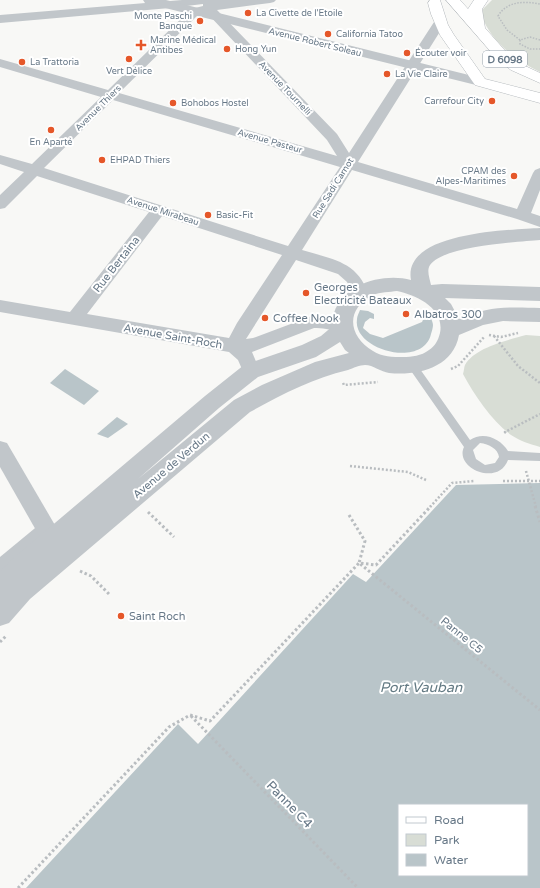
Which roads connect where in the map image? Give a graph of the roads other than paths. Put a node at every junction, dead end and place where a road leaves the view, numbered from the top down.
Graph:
1 (150, 0) edge
2 (270, 0) edge
3 (454, 0) edge
4 (481, 0) edge
5 (436, 1) edge
6 (228, 4) junction
7 (170, 5) junction
8 (211, 5) edge
9 (195, 12) junction
10 (0, 19) edge
11 (230, 20) junction
12 (440, 22) junction
13 (478, 28) junction
14 (0, 63) edge
15 (413, 67) junction
16 (540, 79) edge
17 (480, 82) junction
18 (111, 95) junction
19 (540, 98) edge
20 (0, 159) edge
21 (349, 164) junction
22 (35, 170) junction
23 (540, 173) edge
24 (0, 204) edge
25 (159, 210) junction
26 (522, 215) junction
27 (540, 222) edge
28 (540, 234) edge
29 (293, 252) junction
30 (424, 292) junction
31 (360, 293) junction
32 (540, 294) edge
33 (0, 306) edge
34 (540, 315) edge
35 (74, 319) junction
36 (343, 327) junction
37 (451, 330) junction
38 (234, 346) junction
39 (366, 357) junction
40 (412, 365) junction
41 (251, 371) junction
42 (469, 446) junction
43 (0, 449) edge
44 (504, 455) junction
45 (540, 457) edge
46 (49, 534) junction
47 (0, 567) edge
48 (0, 594) edge
49 (0, 614) edge

1 - 7 street, Avenue Robert Soleau
2 - 6 street
3 - 5 main road
3 - 13 main road
4 - 13 main road
5 - 12 main road
6 - 8 street
6 - 11 street
7 - 8 street
7 - 9 street, Avenue Robert Soleau
7 - 10 street
8 - 9 street, Avenue Robert Soleau
8 - 11 street, Avenue Robert Soleau
8 - 21 street, Avenue Tournelli
9 - 18 street, Avenue Thiers
11 - 15 street, Avenue Robert Soleau
12 - 15 street, Rue Sadi Carnot
12 - 17 main road, D 6098
13 - 16 main road, D 6098
14 - 18 street, Avenue Pasteur
15 - 17 street, Avenue Robert Soleau
15 - 21 street, Rue Sadi Carnot
16 - 17 main road
17 - 19 main road, Avenue Robert Soleau / D 6098
18 - 21 street, Avenue Pasteur
18 - 22 street, Avenue Thiers
20 - 22 street, Avenue Mirabeau
21 - 26 street, Avenue Pasteur
21 - 29 street, Rue Sadi Carnot
22 - 24 street, Avenue Thiers
22 - 25 street, Avenue Mirabeau
23 - 26 street
25 - 29 street, Avenue Mirabeau
25 - 35 street, Rue Bertaina
26 - 27 street, Avenue Pasteur
28 - 30 street
29 - 31 street, Avenue Mirabeau
29 - 38 street, Rue Sadi Carnot
30 - 31 street
30 - 32 street
30 - 37 street
31 - 36 street
33 - 35 street, Avenue Saint-Roch
34 - 37 street
35 - 38 street, Avenue Saint-Roch
36 - 38 street, Avenue Saint-Roch
36 - 39 street
36 - 41 street, Avenue de Verdun
37 - 40 street
38 - 41 street
39 - 40 street
39 - 49 street, Avenue de Verdun
40 - 42 lane
41 - 46 street, Avenue de Verdun
42 - 44 lane
42 - 44 lane
43 - 46 street
44 - 45 lane
46 - 47 street
46 - 48 street, Avenue de Verdun

